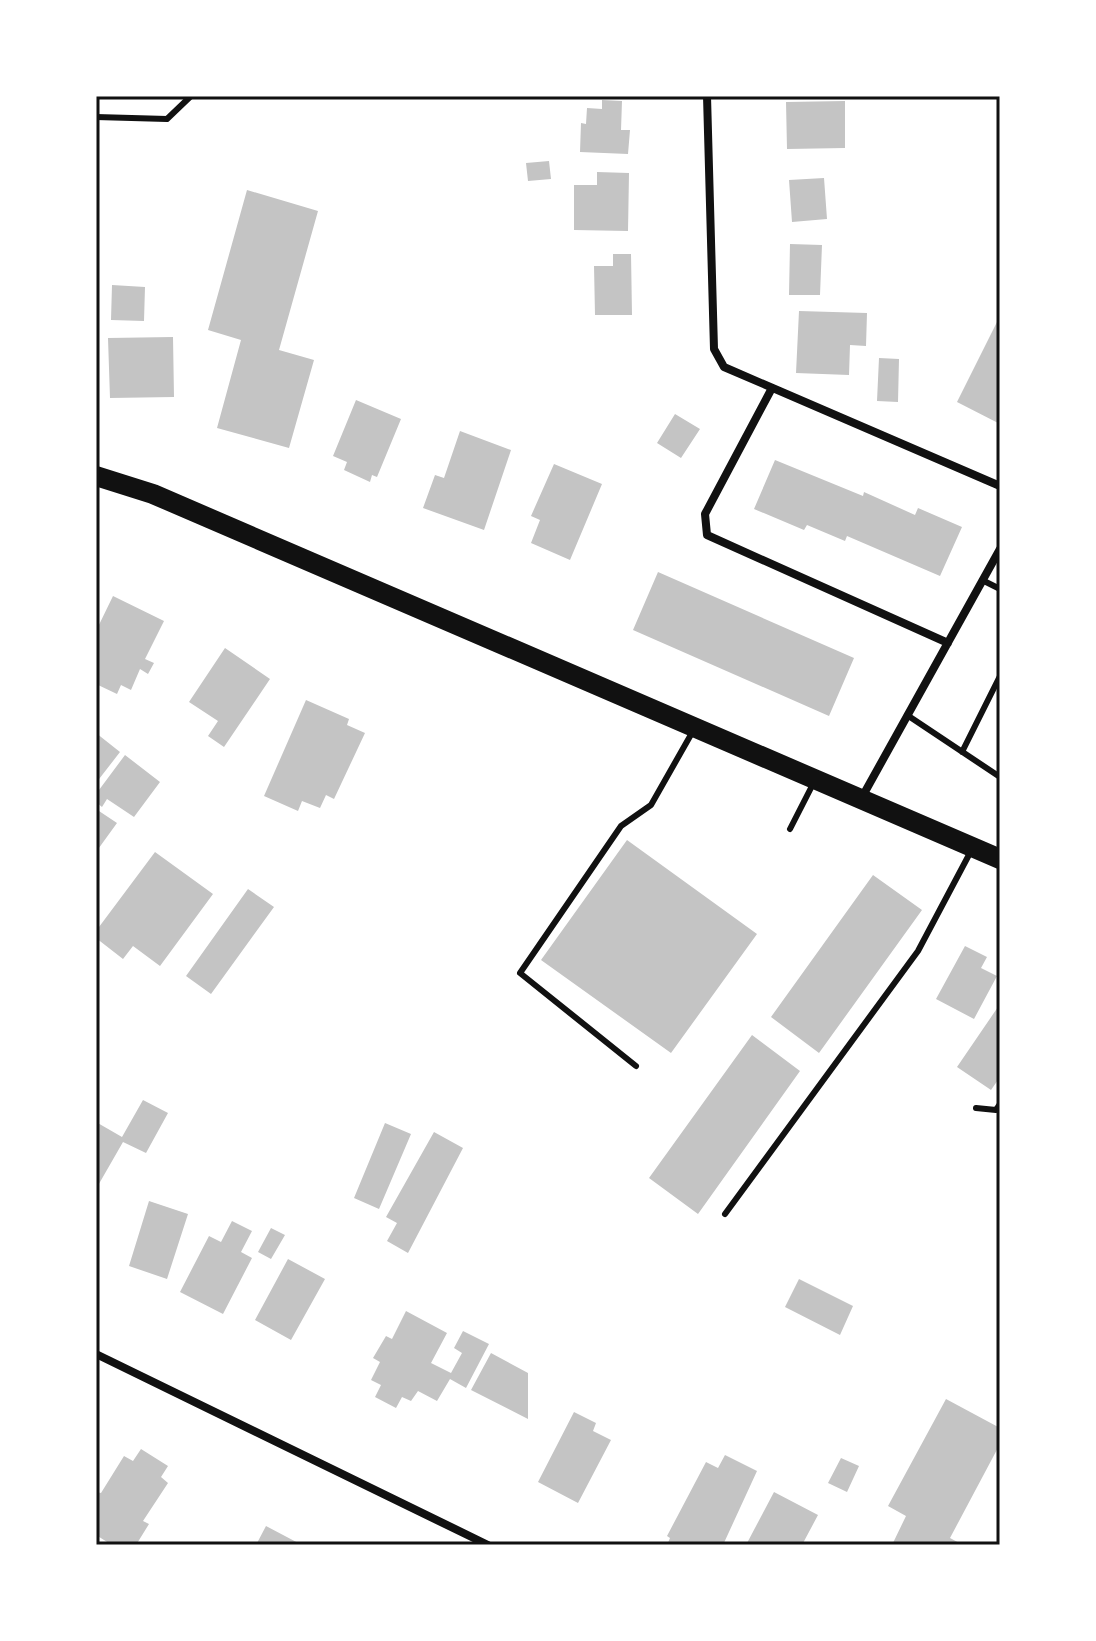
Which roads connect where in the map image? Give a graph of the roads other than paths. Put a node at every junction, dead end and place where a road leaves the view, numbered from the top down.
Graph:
1 (191, 96) edge
2 (707, 96) edge
3 (96, 117) edge
4 (772, 388) junction
5 (96, 476) edge
6 (1000, 486) edge
7 (1000, 549) edge
8 (982, 580) junction
9 (1000, 589) edge
10 (948, 643) junction
11 (1000, 676) edge
12 (907, 715) junction
13 (694, 728) junction
14 (962, 752) junction
15 (1000, 777) edge
16 (815, 780) junction
17 (861, 800) junction
18 (790, 829) dead end
19 (973, 848) junction
20 (1000, 859) edge
21 (636, 1066) dead end
22 (1000, 1104) edge
23 (976, 1108) dead end
24 (725, 1214) dead end
25 (96, 1354) edge
26 (488, 1545) edge

1 - 3 lane
2 - 4 street
4 - 6 street
4 - 10 street
5 - 13 main road
7 - 8 street
8 - 9 lane
8 - 10 street
10 - 12 street
11 - 14 lane
12 - 14 lane
12 - 17 street
13 - 16 main road
13 - 21 lane
14 - 15 lane
16 - 17 main road
16 - 18 lane
17 - 19 main road
19 - 20 main road
19 - 24 lane
22 - 23 lane
25 - 26 street

